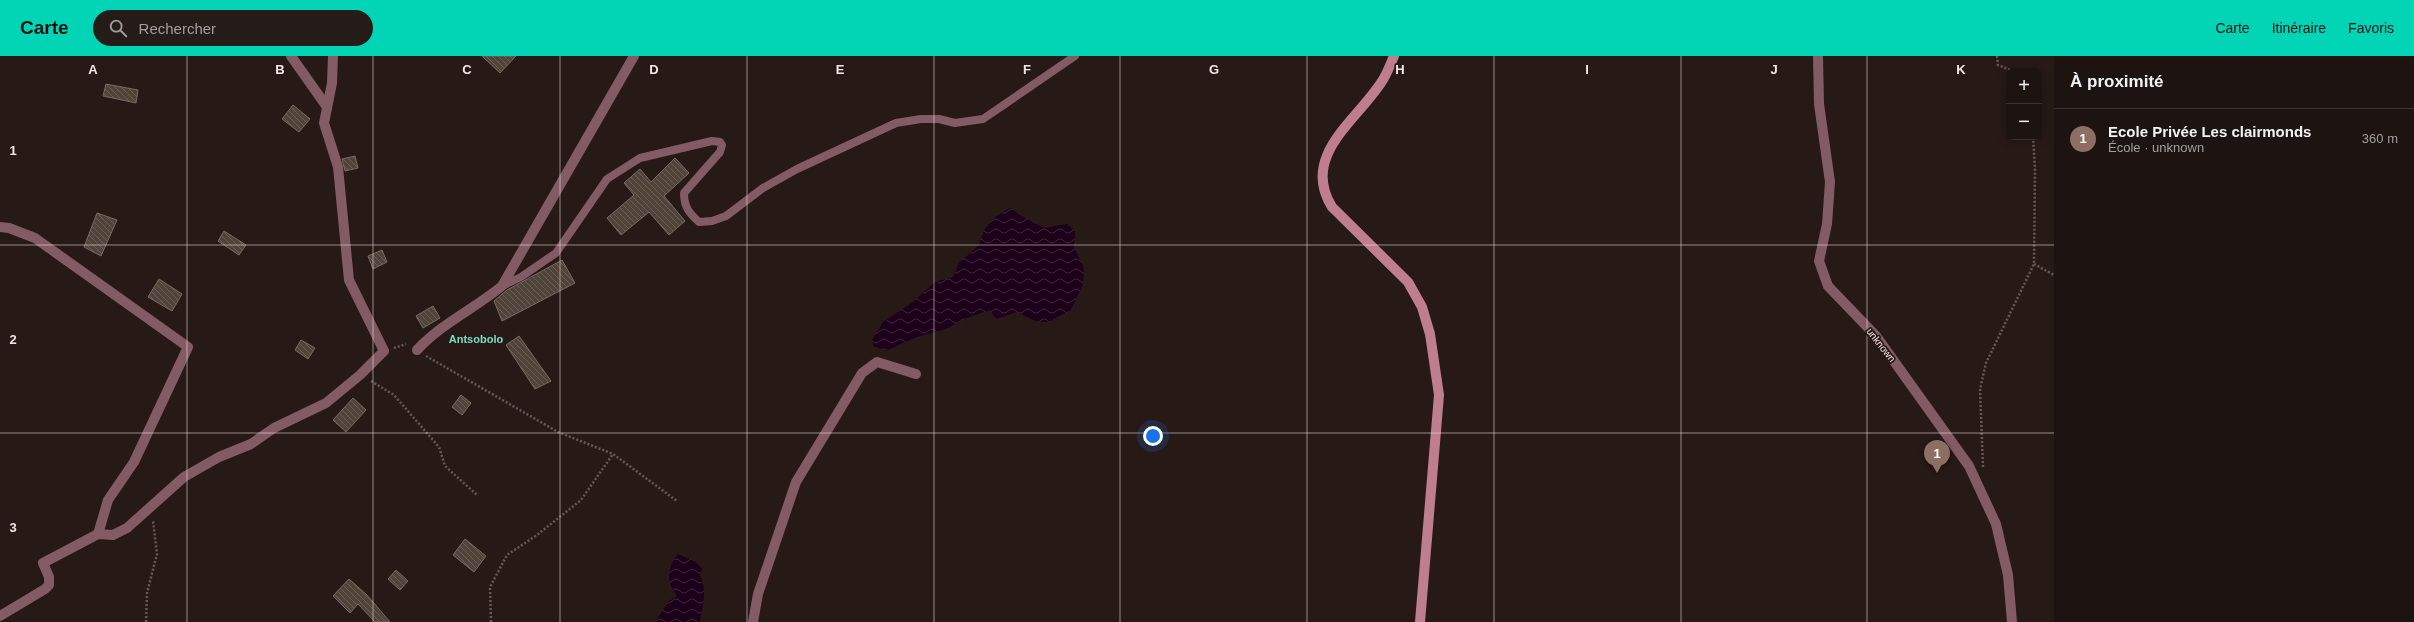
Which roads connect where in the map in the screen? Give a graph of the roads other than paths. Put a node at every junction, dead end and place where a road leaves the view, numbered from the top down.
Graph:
1 (291, 56) edge
2 (333, 56) edge
3 (634, 56) edge
4 (1075, 56) edge
5 (1394, 56) edge
6 (1818, 56) edge
7 (327, 107) junction
8 (0, 227) edge
9 (502, 286) junction
10 (416, 350) road end
11 (916, 374) dead end
12 (98, 534) junction
13 (0, 616) edge
14 (753, 622) edge
15 (1420, 622) edge
16 (2012, 622) edge

1 - 7 street
2 - 7 street
3 - 9 street
4 - 9 lane
5 - 15 street
6 - 16 street, unknown
7 - 12 street
8 - 12 street
9 - 10 street
11 - 14 street
12 - 13 street

